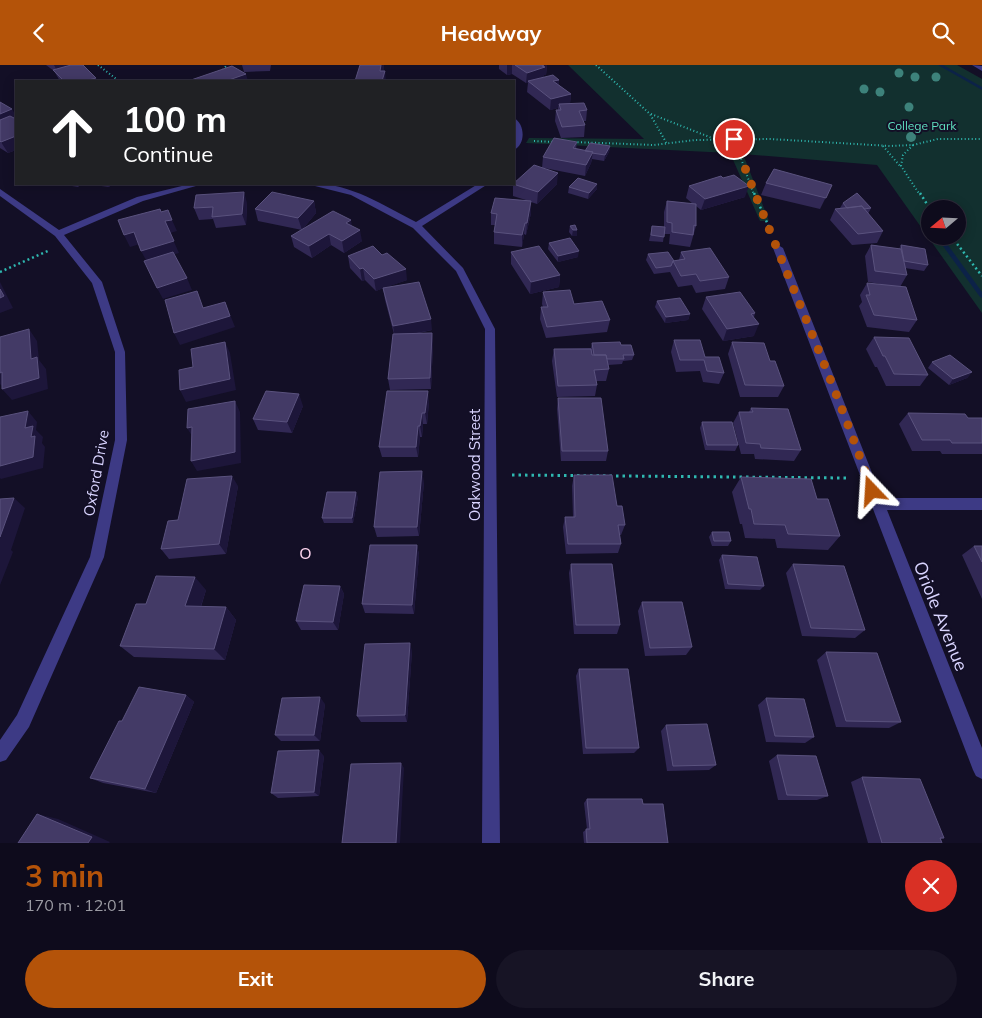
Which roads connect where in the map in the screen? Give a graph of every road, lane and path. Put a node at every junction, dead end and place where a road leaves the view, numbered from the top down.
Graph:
1 (98, 65) edge
2 (227, 65) edge
3 (596, 65) edge
4 (975, 65) edge
5 (982, 69) edge
6 (221, 72) edge
7 (118, 80) edge
8 (650, 114) junction
9 (515, 122) edge
10 (715, 139) junction
11 (734, 139) junction
12 (982, 139) edge
13 (556, 141) edge
14 (566, 142) edge
15 (667, 143) junction
16 (516, 144) edge
17 (913, 145) junction
18 (883, 146) junction
19 (900, 166) junction
20 (195, 185) edge
21 (316, 185) edge
22 (482, 185) edge
23 (0, 192) edge
24 (924, 200) edge
25 (416, 226) junction
26 (58, 234) junction
27 (958, 245) edge
28 (778, 248) joint
29 (51, 250) dead end
30 (0, 272) edge
31 (982, 276) edge
32 (512, 475) dead end
33 (851, 478) dead end
34 (877, 504) junction
35 (982, 504) edge
36 (0, 754) edge
37 (982, 770) edge
38 (491, 843) edge

1 - 7 path
2 - 6 path
3 - 8 path
4 - 5 street
8 - 10 path
8 - 15 path
9 - 16 street
10 - 11 path
10 - 15 path
11 - 18 path
11 - 28 path
12 - 17 path
13 - 16 path
14 - 15 path
17 - 18 path
17 - 19 path
18 - 19 path
19 - 24 path
20 - 26 street
21 - 25 street, Oakwood Street
22 - 25 street
23 - 26 street, Oxford Drive
25 - 38 street, Oakwood Street
26 - 36 street, Oxford Drive
27 - 31 path
28 - 34 street, Oriole Avenue
29 - 30 path
32 - 33 path
34 - 35 street
34 - 37 street, Oriole Avenue

